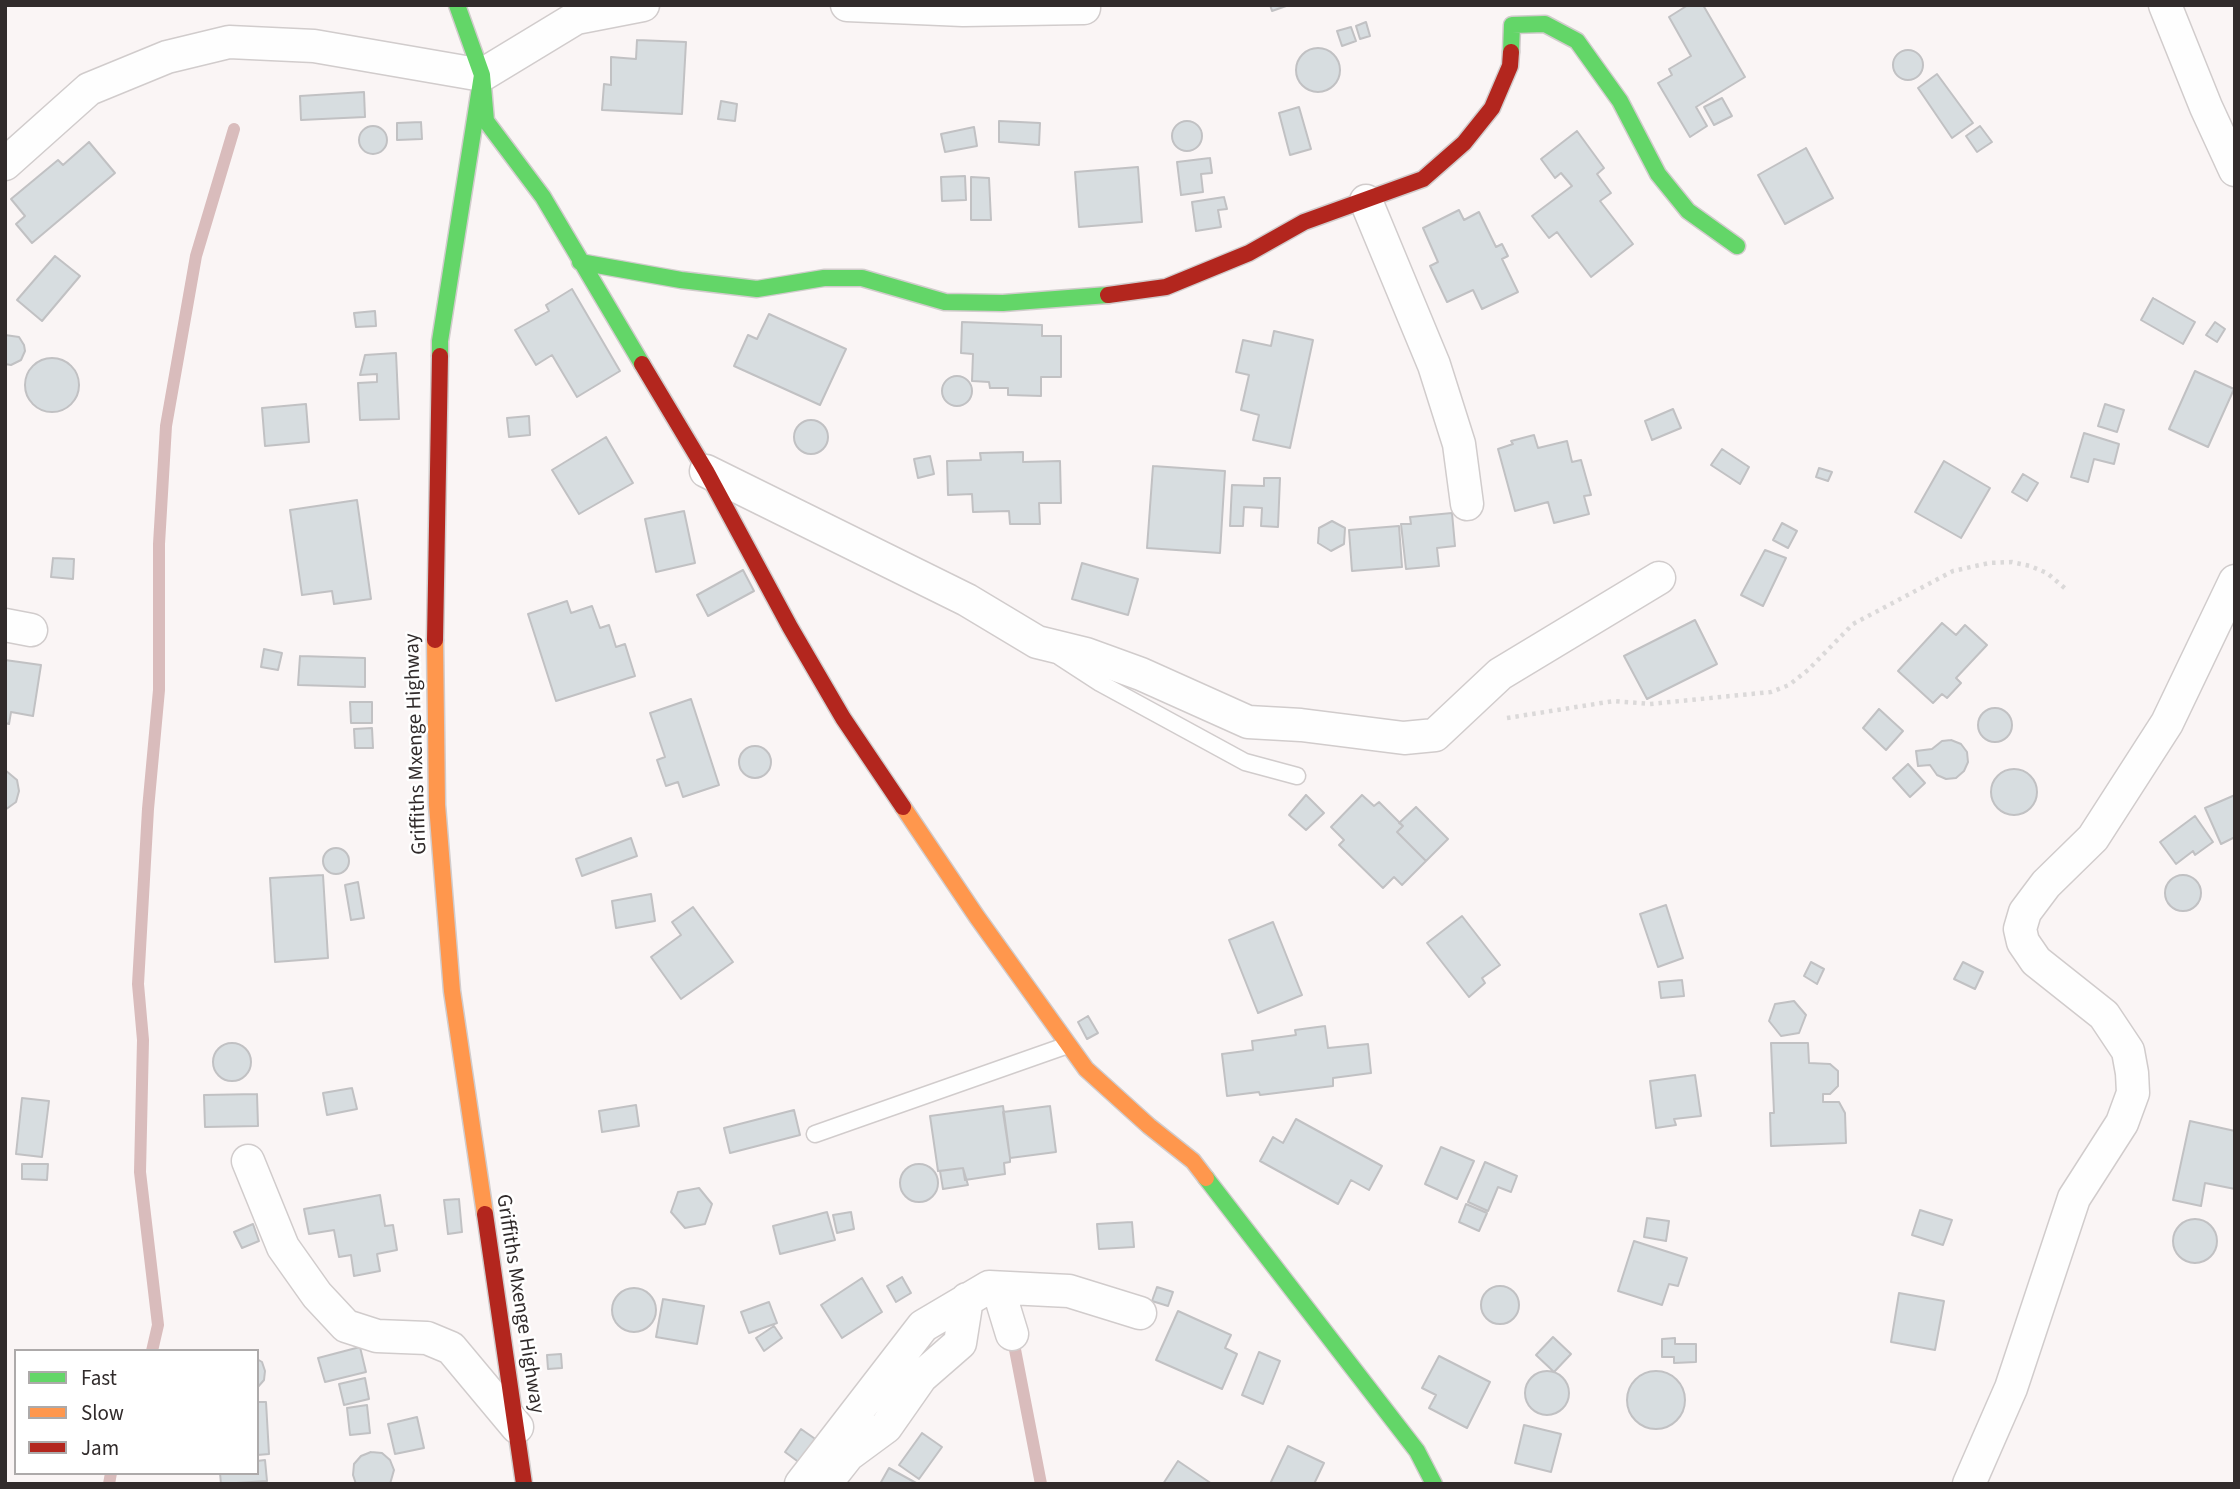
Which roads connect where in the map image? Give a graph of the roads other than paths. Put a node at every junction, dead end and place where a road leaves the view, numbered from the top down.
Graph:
1 (457, 5) edge
2 (643, 5) edge
3 (847, 5) edge
4 (2165, 5) edge
5 (1084, 8) dead end
6 (482, 75) junction
7 (5, 164) edge
8 (2235, 170) edge
9 (1366, 201) junction
10 (1737, 246) dead end
11 (580, 262) junction
12 (706, 471) junction
13 (1467, 504) dead end
14 (1659, 578) dead end
15 (2235, 581) edge
16 (1037, 642) junction
17 (1297, 776) dead end
18 (1068, 1045) junction
19 (814, 1134) dead end
20 (248, 1161) dead end
21 (998, 1288) junction
22 (967, 1299) junction
23 (1140, 1313) dead end
24 (1012, 1334) dead end
25 (517, 1427) junction
26 (524, 1484) edge
27 (801, 1484) edge
28 (825, 1484) edge
29 (1434, 1484) edge
30 (1969, 1484) edge

1 - 6 street, Griffiths Mxenge Highway
2 - 6 street
3 - 5 street
4 - 8 street
6 - 7 street
6 - 11 street
6 - 25 street, Griffiths Mxenge Highway
9 - 10 street
9 - 11 street
9 - 13 street
11 - 12 street
12 - 16 street
12 - 18 street
14 - 16 street
15 - 30 street
16 - 17 lane
18 - 19 lane
18 - 29 street
20 - 25 street
21 - 22 street
21 - 23 street
21 - 24 street
22 - 27 street
22 - 28 street
25 - 26 street, Griffiths Mxenge Highway

